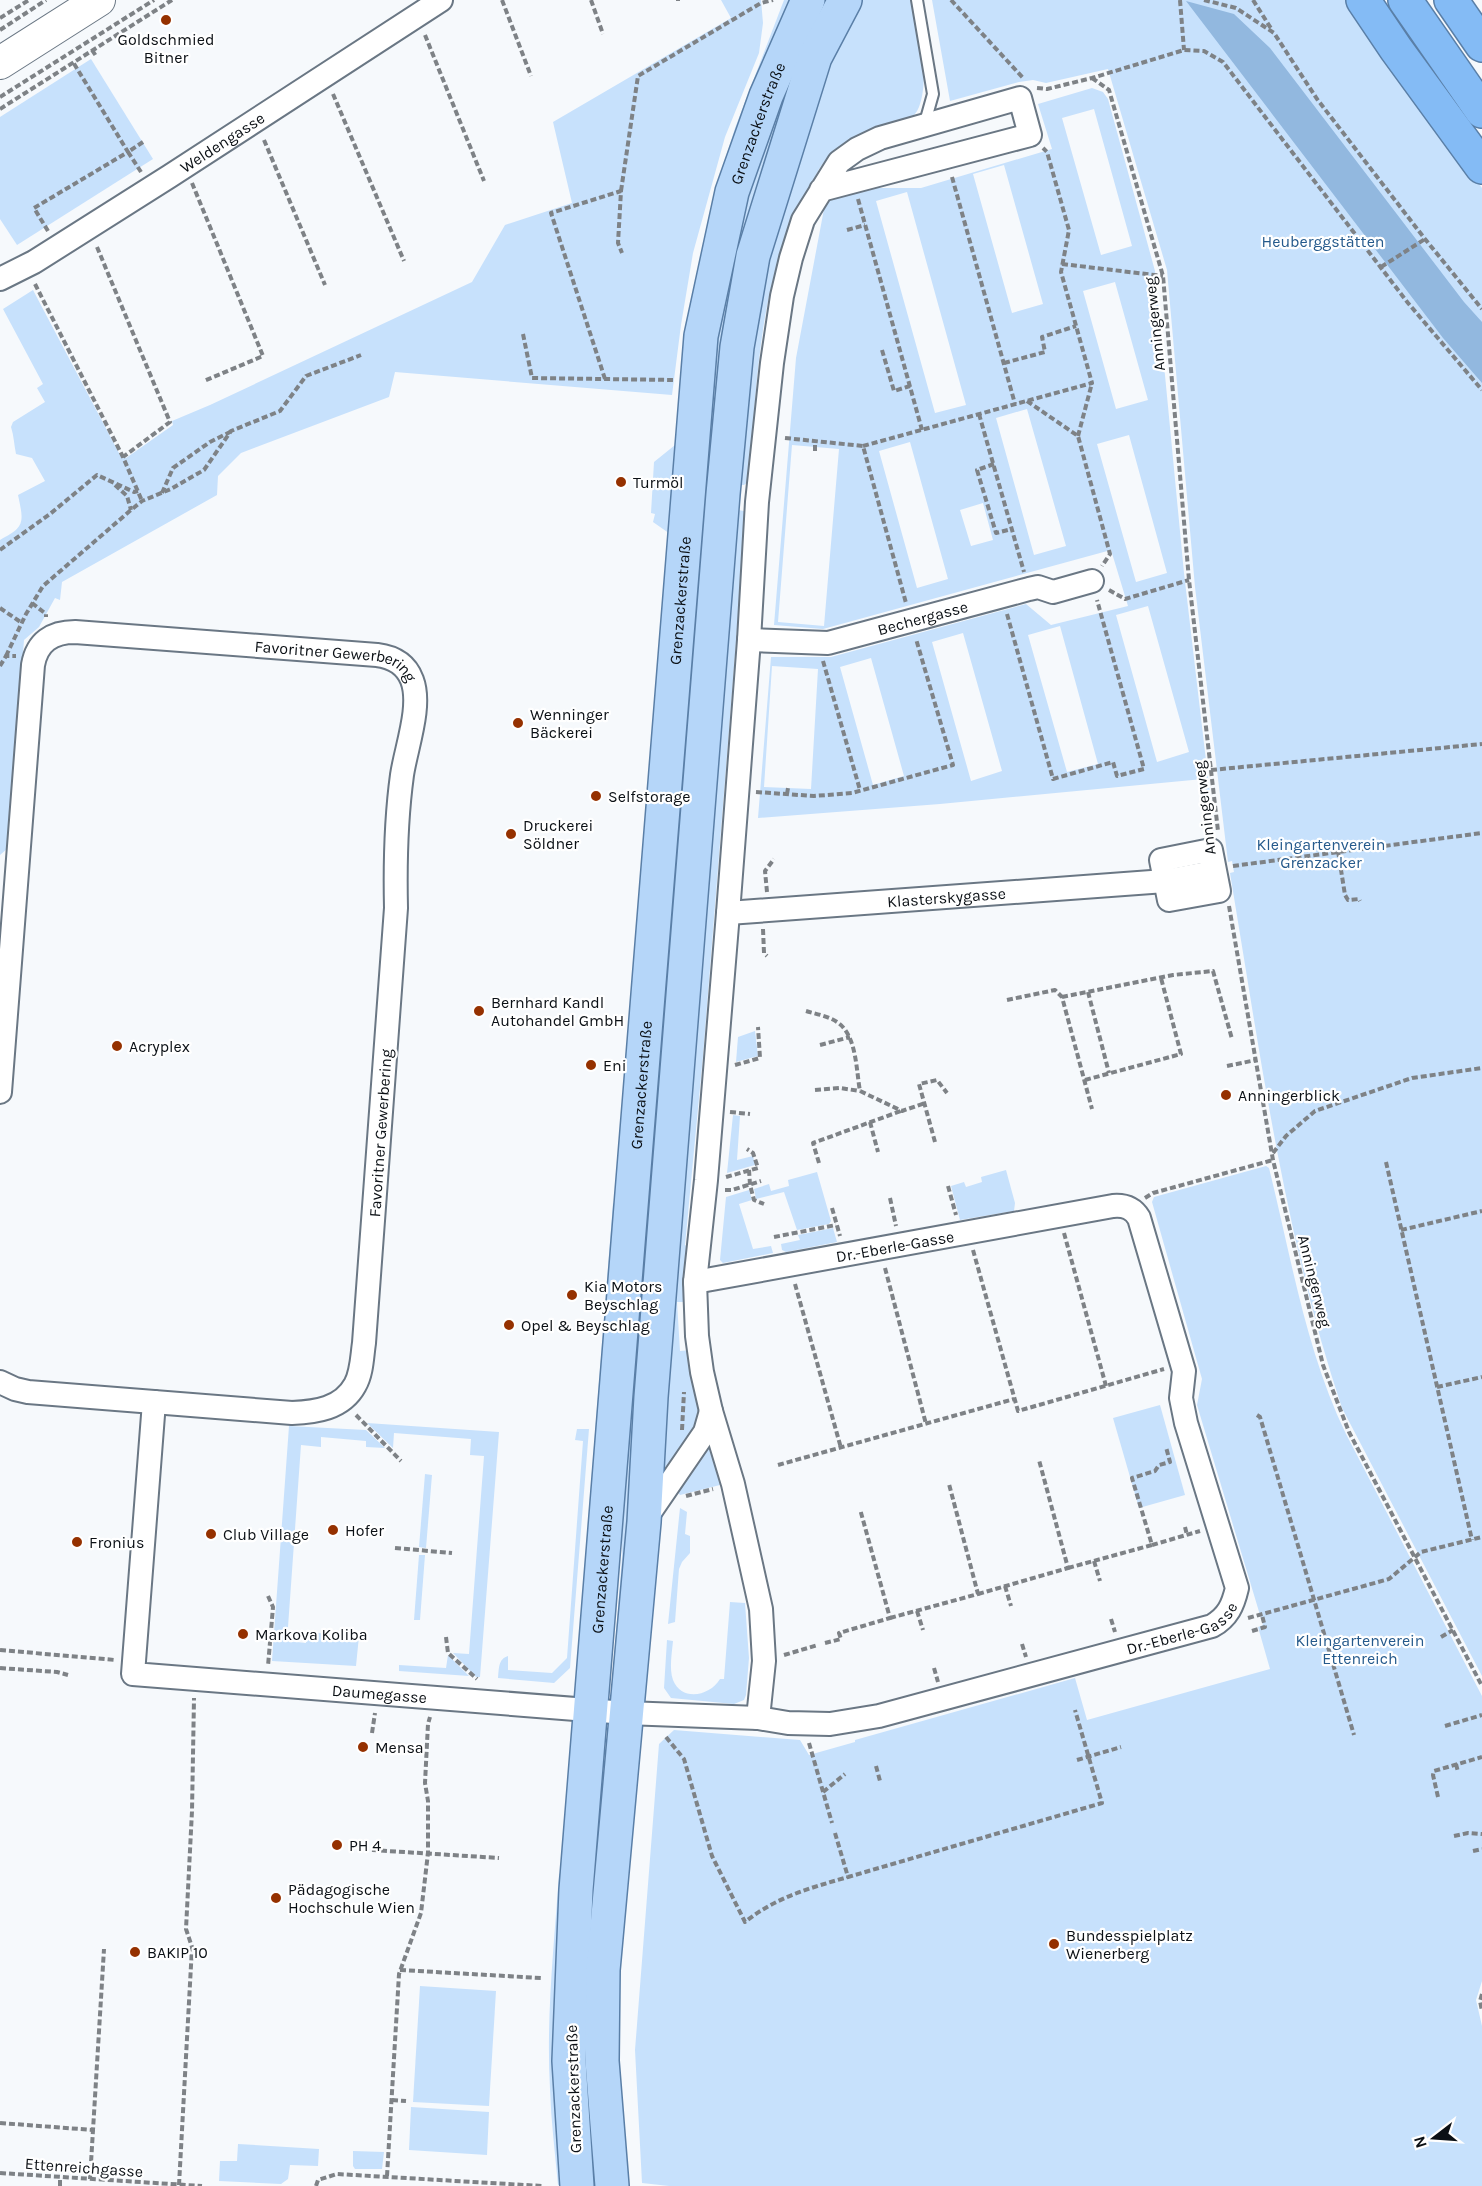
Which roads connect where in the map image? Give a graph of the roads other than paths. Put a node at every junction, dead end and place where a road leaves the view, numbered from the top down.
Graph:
1 (99, 0) edge
2 (808, 0) edge
3 (845, 0) edge
4 (918, 0) edge
5 (1363, 0) edge
6 (1405, 0) edge
7 (1451, 0) edge
8 (424, 6) edge
9 (1482, 45) edge
10 (0, 63) edge
11 (1482, 111) edge
12 (924, 126) junction
13 (1482, 167) edge
14 (821, 190) junction
15 (8, 272) edge
16 (723, 495) junction
17 (757, 502) junction
18 (1092, 581) road end
19 (749, 640) junction
20 (1207, 873) dead end
21 (8, 889) edge
22 (728, 913) junction
23 (0, 1092) edge
24 (695, 1282) junction
25 (0, 1382) edge
26 (154, 1402) junction
27 (711, 1411) junction
28 (644, 1522) junction
29 (590, 1709) junction
30 (626, 1713) junction
31 (758, 1719) junction
32 (577, 2186) edge
33 (612, 2186) edge

1 - 10 main road
2 - 29 main road, Grenzackerstraße
3 - 16 main road, Grenzackerstraße
4 - 12 lane
5 - 13 highway
6 - 11 highway
7 - 9 highway
8 - 15 street, Weldengasse
12 - 14 street
12 - 14 street
14 - 17 street
16 - 17 street
16 - 28 main road, Grenzackerstraße
17 - 19 street
18 - 19 street, Bechergasse
19 - 22 street
20 - 22 street, Klasterskygasse
21 - 23 street, Favoritner Gewerbering
21 - 26 street, Favoritner Gewerbering
22 - 24 street
24 - 27 street
24 - 31 street, Dr.-Eberle-Gasse
25 - 26 street
26 - 29 street, Daumegasse
27 - 28 street
27 - 31 street
28 - 30 main road, Grenzackerstraße
29 - 30 street, Daumegasse
29 - 32 main road, Grenzackerstraße
30 - 31 street
30 - 33 main road, Grenzackerstraße

